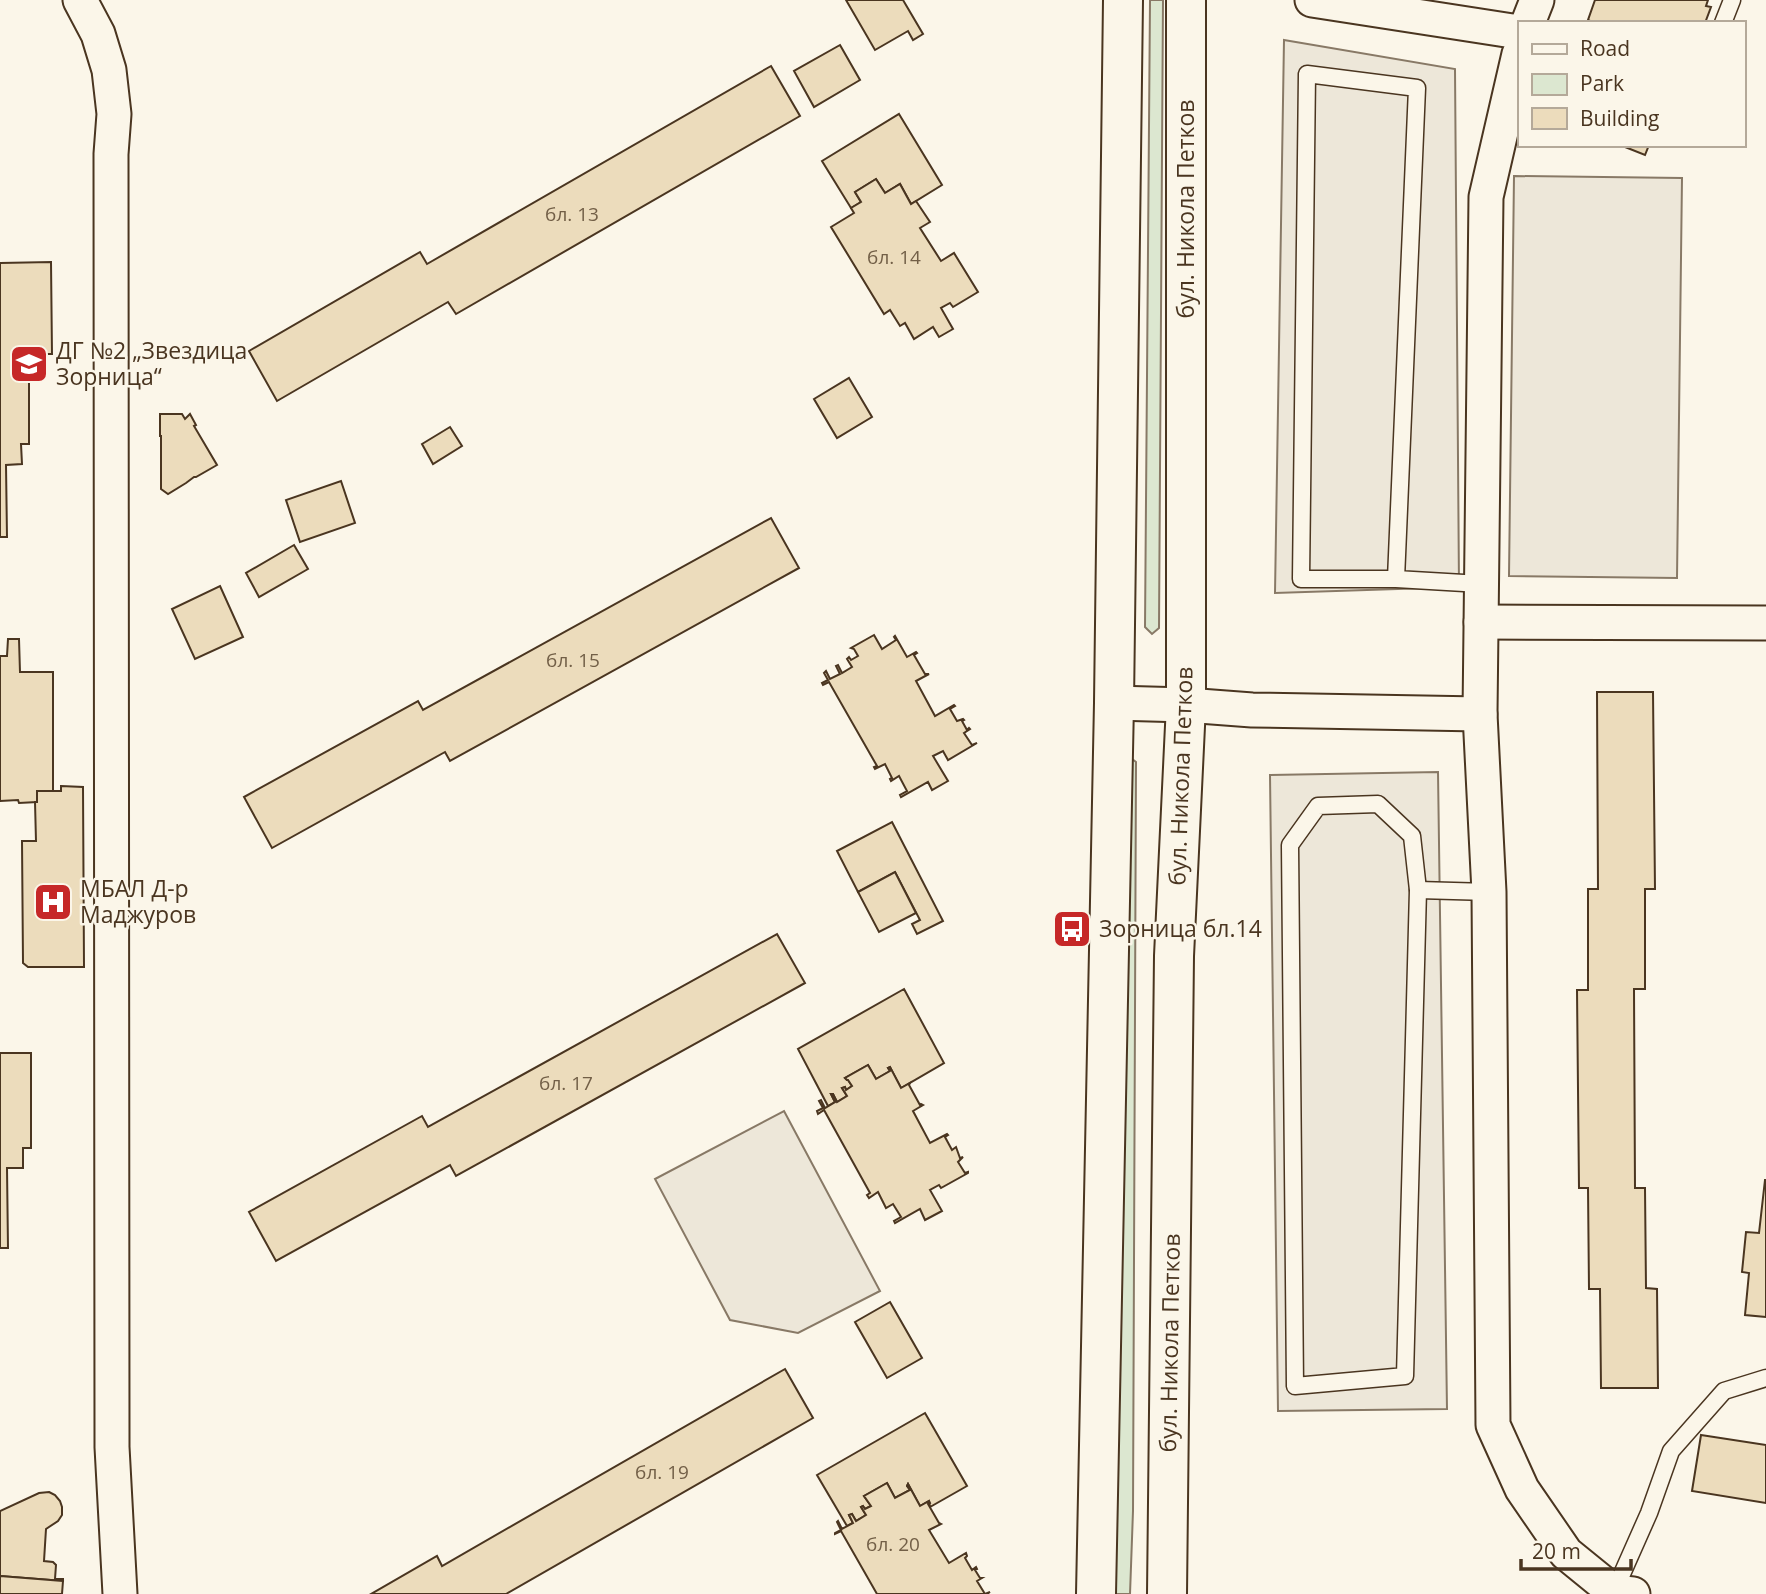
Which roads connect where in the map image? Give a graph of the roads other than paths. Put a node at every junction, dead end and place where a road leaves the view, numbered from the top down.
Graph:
1 (80, 0) edge
2 (1123, 0) edge
3 (1186, 0) edge
4 (1312, 0) edge
5 (1537, 0) edge
6 (1732, 0) edge
7 (1529, 21) edge
8 (1724, 21) edge
9 (1518, 32) edge
10 (1518, 58) edge
11 (1396, 579) junction
12 (1481, 584) junction
13 (1481, 622) junction
14 (1766, 623) edge
15 (1114, 703) junction
16 (1186, 705) junction
17 (1480, 714) junction
18 (1418, 890) junction
19 (1489, 892) junction
20 (1766, 1378) edge
21 (1623, 1593) edge
22 (120, 1594) edge
23 (1096, 1594) edge
24 (1167, 1594) edge

1 - 22 street
2 - 15 main road
3 - 16 main road, бул. Никола Петков
4 - 9 street
5 - 7 street
6 - 8 lane
10 - 12 street
11 - 11 lane
11 - 12 lane
12 - 13 street
13 - 14 street
13 - 17 street
15 - 16 street
15 - 23 main road
16 - 17 street
16 - 24 main road, бул. Никола Петков
17 - 19 street
18 - 18 lane
18 - 19 lane
19 - 21 street
20 - 21 lane

